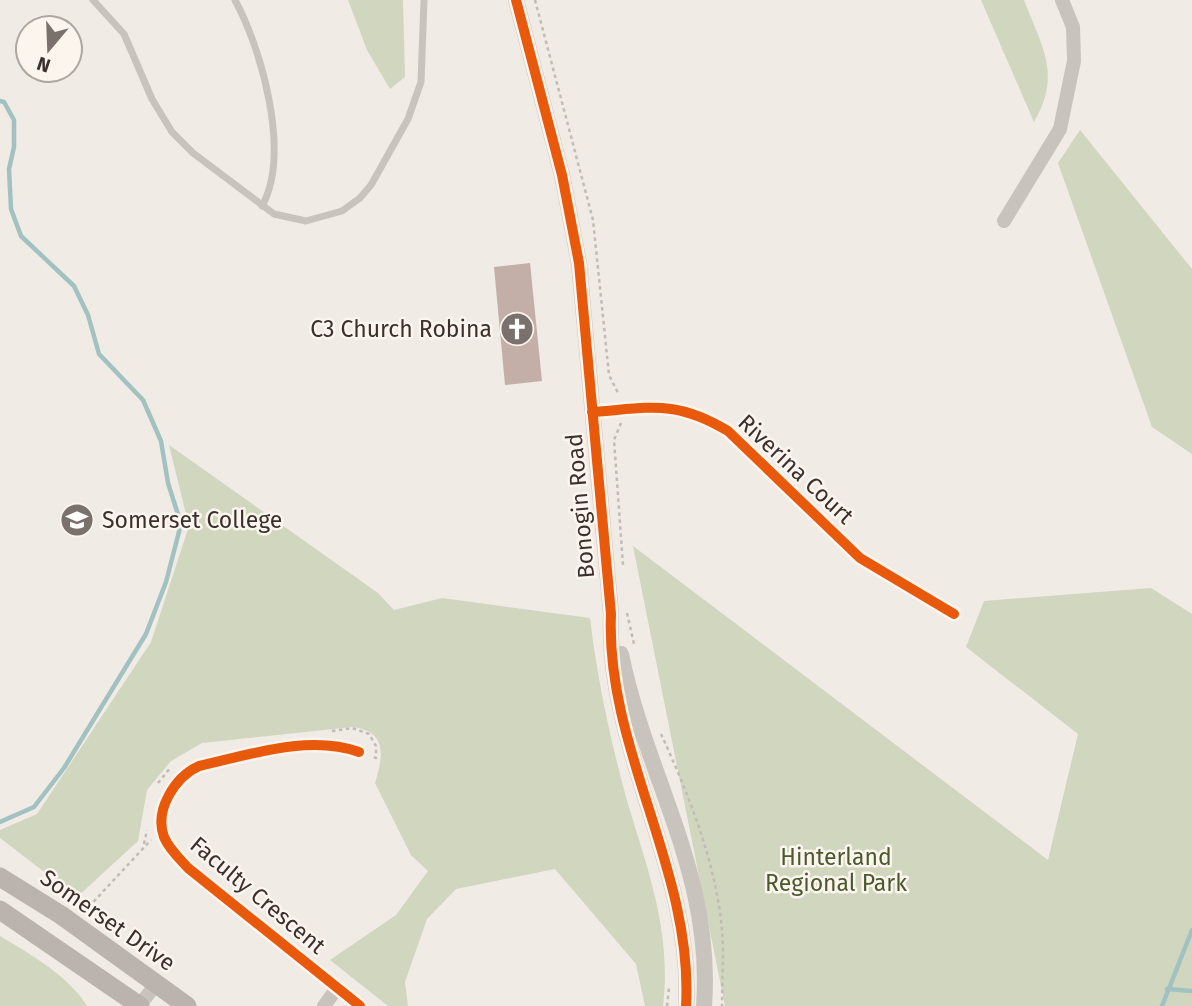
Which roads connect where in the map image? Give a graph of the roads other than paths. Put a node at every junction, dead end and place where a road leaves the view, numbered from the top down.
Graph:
1 (93, 0) edge
2 (235, 0) edge
3 (424, 0) edge
4 (516, 0) edge
5 (1062, 0) edge
6 (262, 206) junction
7 (1004, 221) dead end
8 (592, 412) junction
9 (619, 611) junction
10 (954, 614) dead end
11 (359, 752) dead end
12 (673, 811) junction
13 (0, 877) edge
14 (0, 909) edge
15 (684, 939) junction
16 (157, 983) junction
17 (337, 988) junction
18 (352, 1004) edge
19 (139, 1006) edge
20 (187, 1006) edge
21 (324, 1006) edge
22 (686, 1006) edge
23 (704, 1006) edge

1 - 6 lane
2 - 6 lane
3 - 6 lane
4 - 8 street, Bonogin Road
5 - 7 street
8 - 9 street, Bonogin Road
8 - 10 street, Riverina Court
9 - 12 street, Bonogin Road
9 - 15 street, Bonogin Road
11 - 17 street, Faculty Crescent
12 - 15 street
12 - 23 street, Bonogin Road
13 - 16 main road, Somerset Drive
14 - 19 main road
15 - 22 street, Bonogin Road
16 - 19 street
16 - 20 main road, Somerset Drive
17 - 18 street, Faculty Crescent
17 - 21 street

